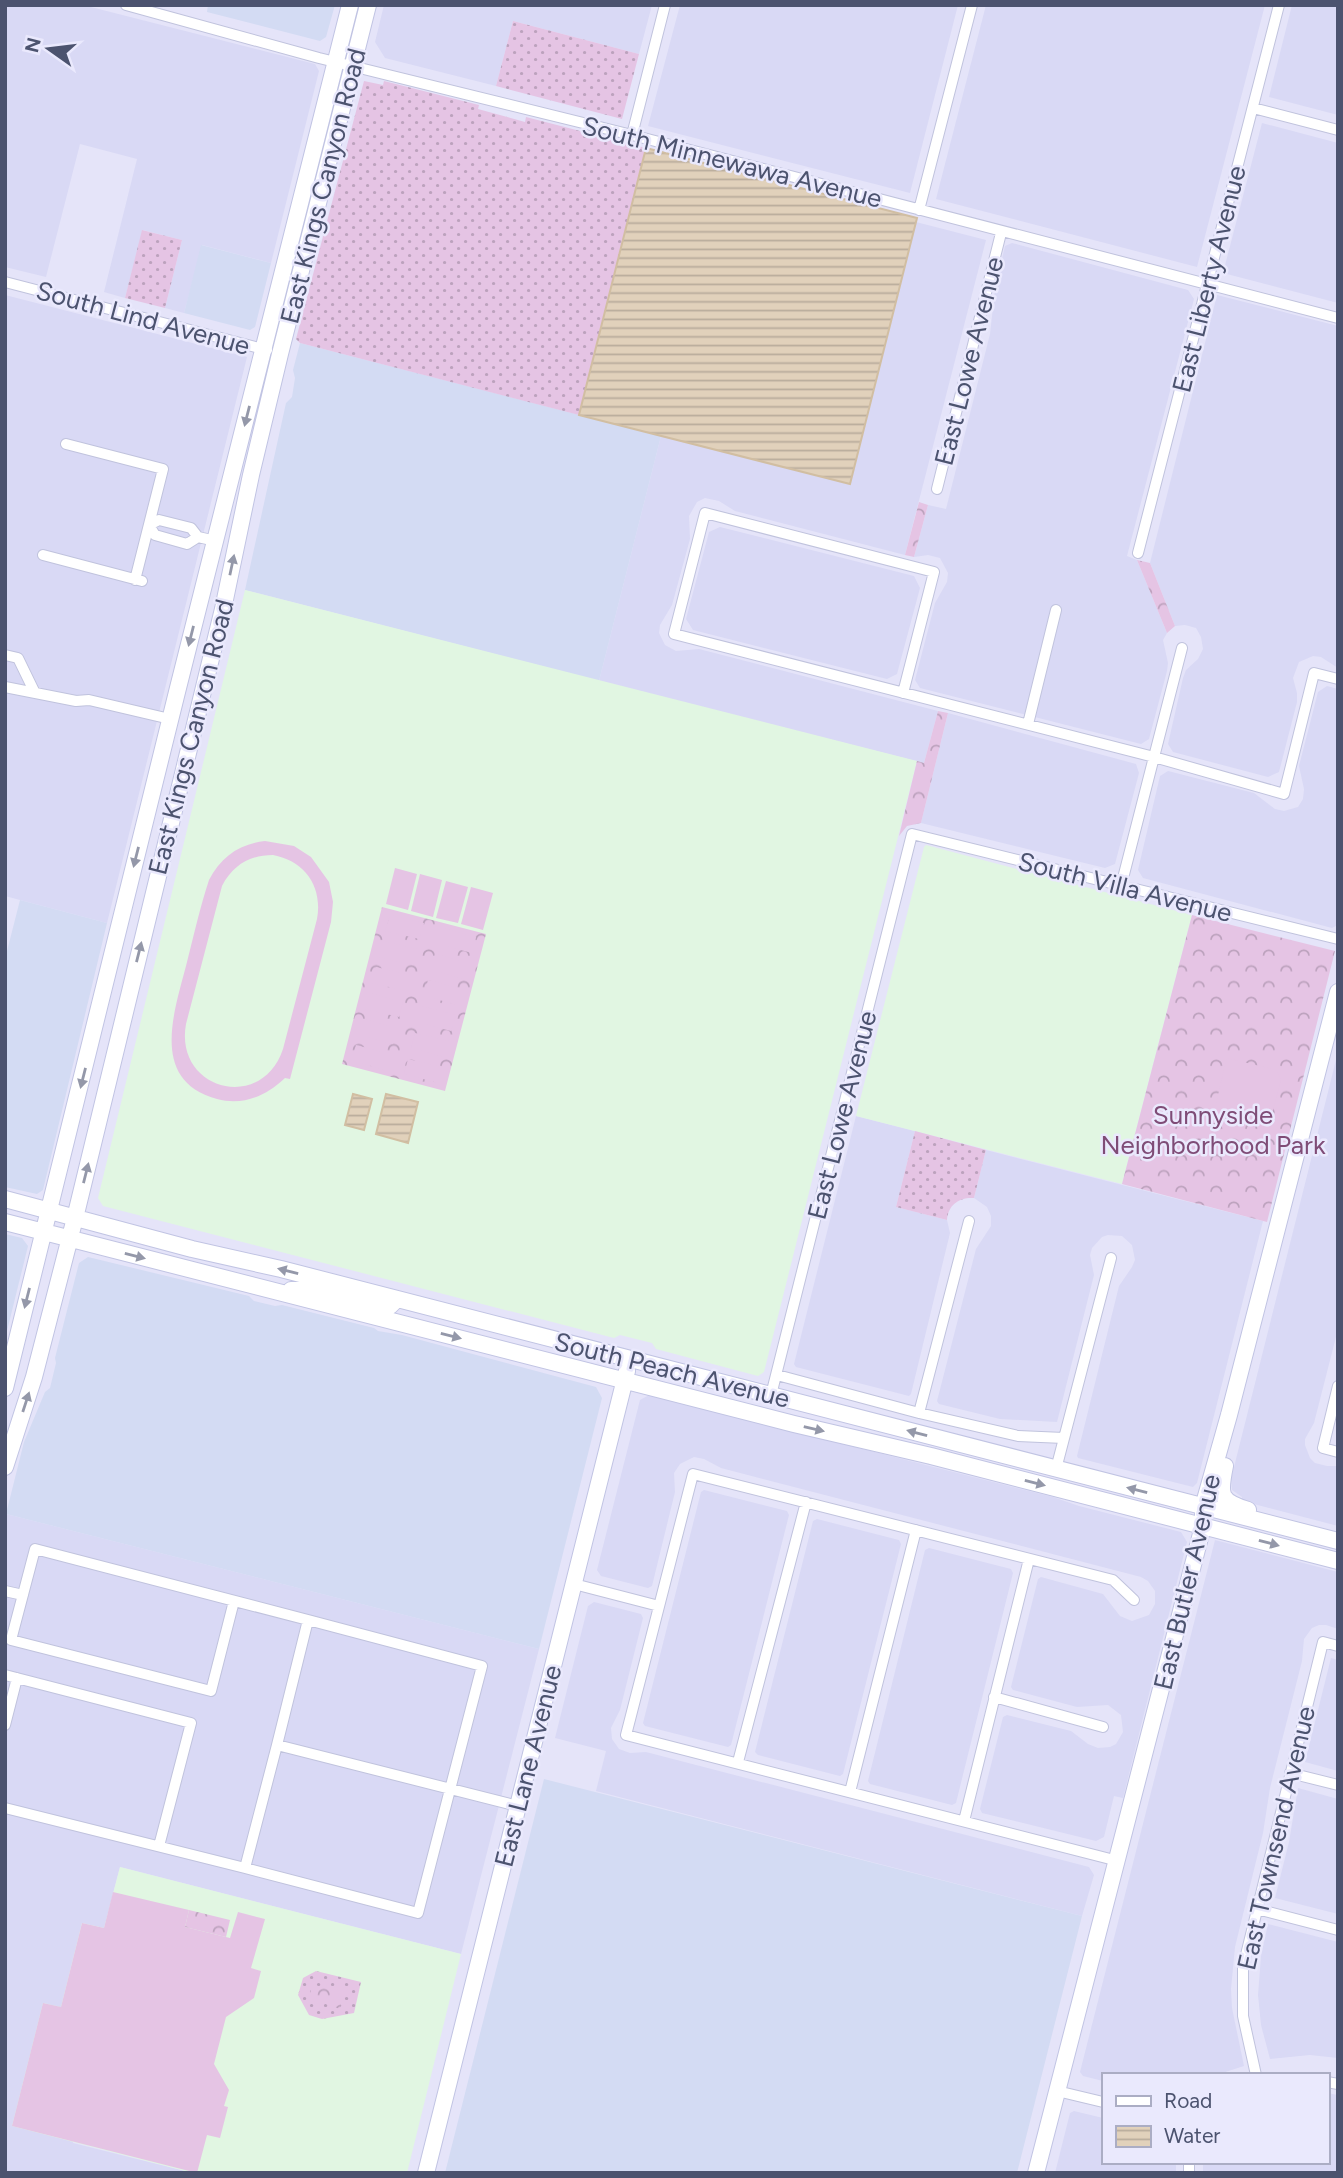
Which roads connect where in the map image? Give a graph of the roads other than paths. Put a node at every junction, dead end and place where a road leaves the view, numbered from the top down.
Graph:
1 (126, 5) edge
2 (350, 5) edge
3 (369, 5) edge
4 (665, 5) edge
5 (972, 5) edge
6 (1279, 5) edge
7 (148, 8) edge
8 (336, 62) junction
9 (353, 66) junction
10 (1253, 108) junction
11 (1338, 130) edge
12 (632, 135) junction
13 (919, 210) junction
14 (1001, 233) junction
15 (5, 282) edge
16 (1207, 285) junction
17 (1338, 318) edge
18 (263, 349) junction
19 (280, 354) junction
20 (66, 444) dead end
21 (937, 489) dead end
22 (149, 525) junction
23 (216, 541) junction
24 (1138, 553) dead end
25 (43, 555) dead end
26 (1056, 610) dead end
27 (1182, 648) dead end
28 (5, 655) edge
29 (1338, 679) edge
30 (5, 687) edge
31 (34, 691) junction
32 (903, 693) junction
33 (170, 719) junction
34 (1027, 724) junction
35 (1154, 757) junction
36 (912, 834) joint
37 (1121, 886) junction
38 (1338, 939) edge
39 (1338, 992) edge
40 (5, 1199) edge
41 (50, 1211) junction
42 (75, 1218) junction
43 (968, 1221) dead end
44 (5, 1222) edge
45 (45, 1233) junction
46 (69, 1239) junction
47 (1111, 1258) dead end
48 (268, 1290) junction
49 (397, 1299) junction
50 (391, 1321) junction
51 (520, 1331) junction
52 (630, 1359) junction
53 (776, 1375) junction
54 (625, 1381) junction
55 (1338, 1387) edge
56 (5, 1388) edge
57 (771, 1395) junction
58 (697, 1398) junction
59 (919, 1413) junction
60 (1229, 1415) junction
61 (1064, 1438) junction
62 (1338, 1452) edge
63 (5, 1467) edge
64 (1056, 1469) junction
65 (806, 1502) junction
66 (1203, 1507) junction
67 (1203, 1526) junction
68 (1290, 1529) junction
69 (916, 1530) junction
70 (1338, 1541) edge
71 (1029, 1559) junction
72 (1338, 1561) edge
73 (574, 1584) junction
74 (5, 1591) edge
75 (23, 1595) junction
76 (1134, 1600) dead end
77 (234, 1601) junction
78 (659, 1606) junction
79 (308, 1620) junction
80 (1338, 1646) edge
81 (11, 1676) edge
82 (995, 1697) junction
83 (5, 1725) edge
84 (1103, 1727) dead end
85 (277, 1745) junction
86 (738, 1762) junction
87 (1290, 1773) junction
88 (1338, 1785) edge
89 (450, 1788) junction
90 (850, 1791) junction
91 (518, 1806) junction
92 (5, 1808) edge
93 (964, 1821) junction
94 (159, 1846) junction
95 (1118, 1861) junction
96 (245, 1868) junction
97 (1257, 1909) junction
98 (1338, 1930) edge
99 (1255, 2073) edge
100 (1057, 2091) junction
101 (1102, 2102) edge
102 (426, 2173) edge
103 (1036, 2173) edge

1 - 7 street, South Minnewawa Avenue
2 - 8 main road, East Kings Canyon Road
3 - 9 main road, East Kings Canyon Road
4 - 12 street
5 - 13 street
6 - 10 street, East Liberty Avenue
7 - 8 street, South Minnewawa Avenue
8 - 9 street, South Minnewawa Avenue
8 - 18 main road, East Kings Canyon Road
9 - 12 street, South Minnewawa Avenue
9 - 19 main road, East Kings Canyon Road
10 - 11 street
10 - 16 street, East Liberty Avenue
12 - 13 street, South Minnewawa Avenue
13 - 14 street, South Minnewawa Avenue
14 - 16 street, South Minnewawa Avenue
14 - 21 street, East Lowe Avenue
15 - 18 street, South Lind Avenue
16 - 17 street, South Minnewawa Avenue
16 - 24 street, East Liberty Avenue
18 - 19 street, South Lind Avenue
18 -> 23 main road, East Kings Canyon Road
42 -> 19 main road, East Kings Canyon Road
20 - 22 street
22 - 23 street
22 - 25 street
23 -> 33 main road, East Kings Canyon Road
26 - 34 street
27 - 35 street
28 - 31 street
29 - 35 street
30 - 31 street
31 - 33 street
32 - 32 street
32 - 34 street
33 -> 41 main road, East Kings Canyon Road
34 - 35 street
35 - 37 street
36 - 37 street, South Villa Avenue
36 - 53 street, East Lowe Avenue
37 - 38 street, South Villa Avenue
39 - 60 main road, East Butler Avenue
40 - 41 main road, South Peach Avenue
41 - 42 main road, South Peach Avenue
41 - 45 main road, East Kings Canyon Road
42 - 46 main road, East Kings Canyon Road
49 -> 42 main road, South Peach Avenue
43 - 59 street
44 - 45 main road, South Peach Avenue
45 - 46 main road, South Peach Avenue
45 -> 56 main road, East Kings Canyon Road
46 -> 48 main road, South Peach Avenue
63 -> 46 main road, East Kings Canyon Road
47 - 61 street
48 - 49 main road
48 - 50 main road, South Peach Avenue
49 - 51 main road, South Peach Avenue
50 - 51 main road
50 -> 54 main road, South Peach Avenue
51 - 52 main road, South Peach Avenue
52 - 54 main road, East Lane Avenue
52 - 57 main road, South Peach Avenue
53 - 57 street, East Lowe Avenue
53 - 59 street, South Peach Avenue
54 - 58 main road, South Peach Avenue
54 - 73 main road, East Lane Avenue
55 - 62 street
57 - 58 main road
64 -> 57 main road, South Peach Avenue
58 -> 67 main road, South Peach Avenue
59 - 61 street, South Peach Avenue
60 - 66 main road, East Butler Avenue
60 - 68 main road
61 - 64 street
66 -> 64 main road, South Peach Avenue
65 - 69 street
65 - 78 street
65 - 86 street
66 - 67 main road, East Butler Avenue
66 - 68 main road, South Peach Avenue
67 -> 72 main road, South Peach Avenue
67 - 95 main road, East Butler Avenue
68 - 70 main road, South Peach Avenue
69 - 71 street
69 - 90 street
71 - 76 street
71 - 82 street
73 - 78 street
73 - 91 main road, East Lane Avenue
74 - 75 street
75 - 77 street
75 - 77 street
77 - 79 street
78 - 86 street
79 - 85 street
79 - 89 street
80 - 87 street, East Townsend Avenue
81 - 83 street
81 - 94 street
82 - 84 street
82 - 93 street
85 - 89 street
85 - 96 street
86 - 90 street
87 - 88 street
87 - 97 street, East Townsend Avenue
89 - 91 street
89 - 96 street
90 - 93 street
91 - 102 main road, East Lane Avenue
92 - 94 street
93 - 95 street
94 - 96 street
95 - 100 main road, East Butler Avenue
97 - 98 street
97 - 99 street, East Townsend Avenue
100 - 101 street
100 - 103 main road, East Butler Avenue

